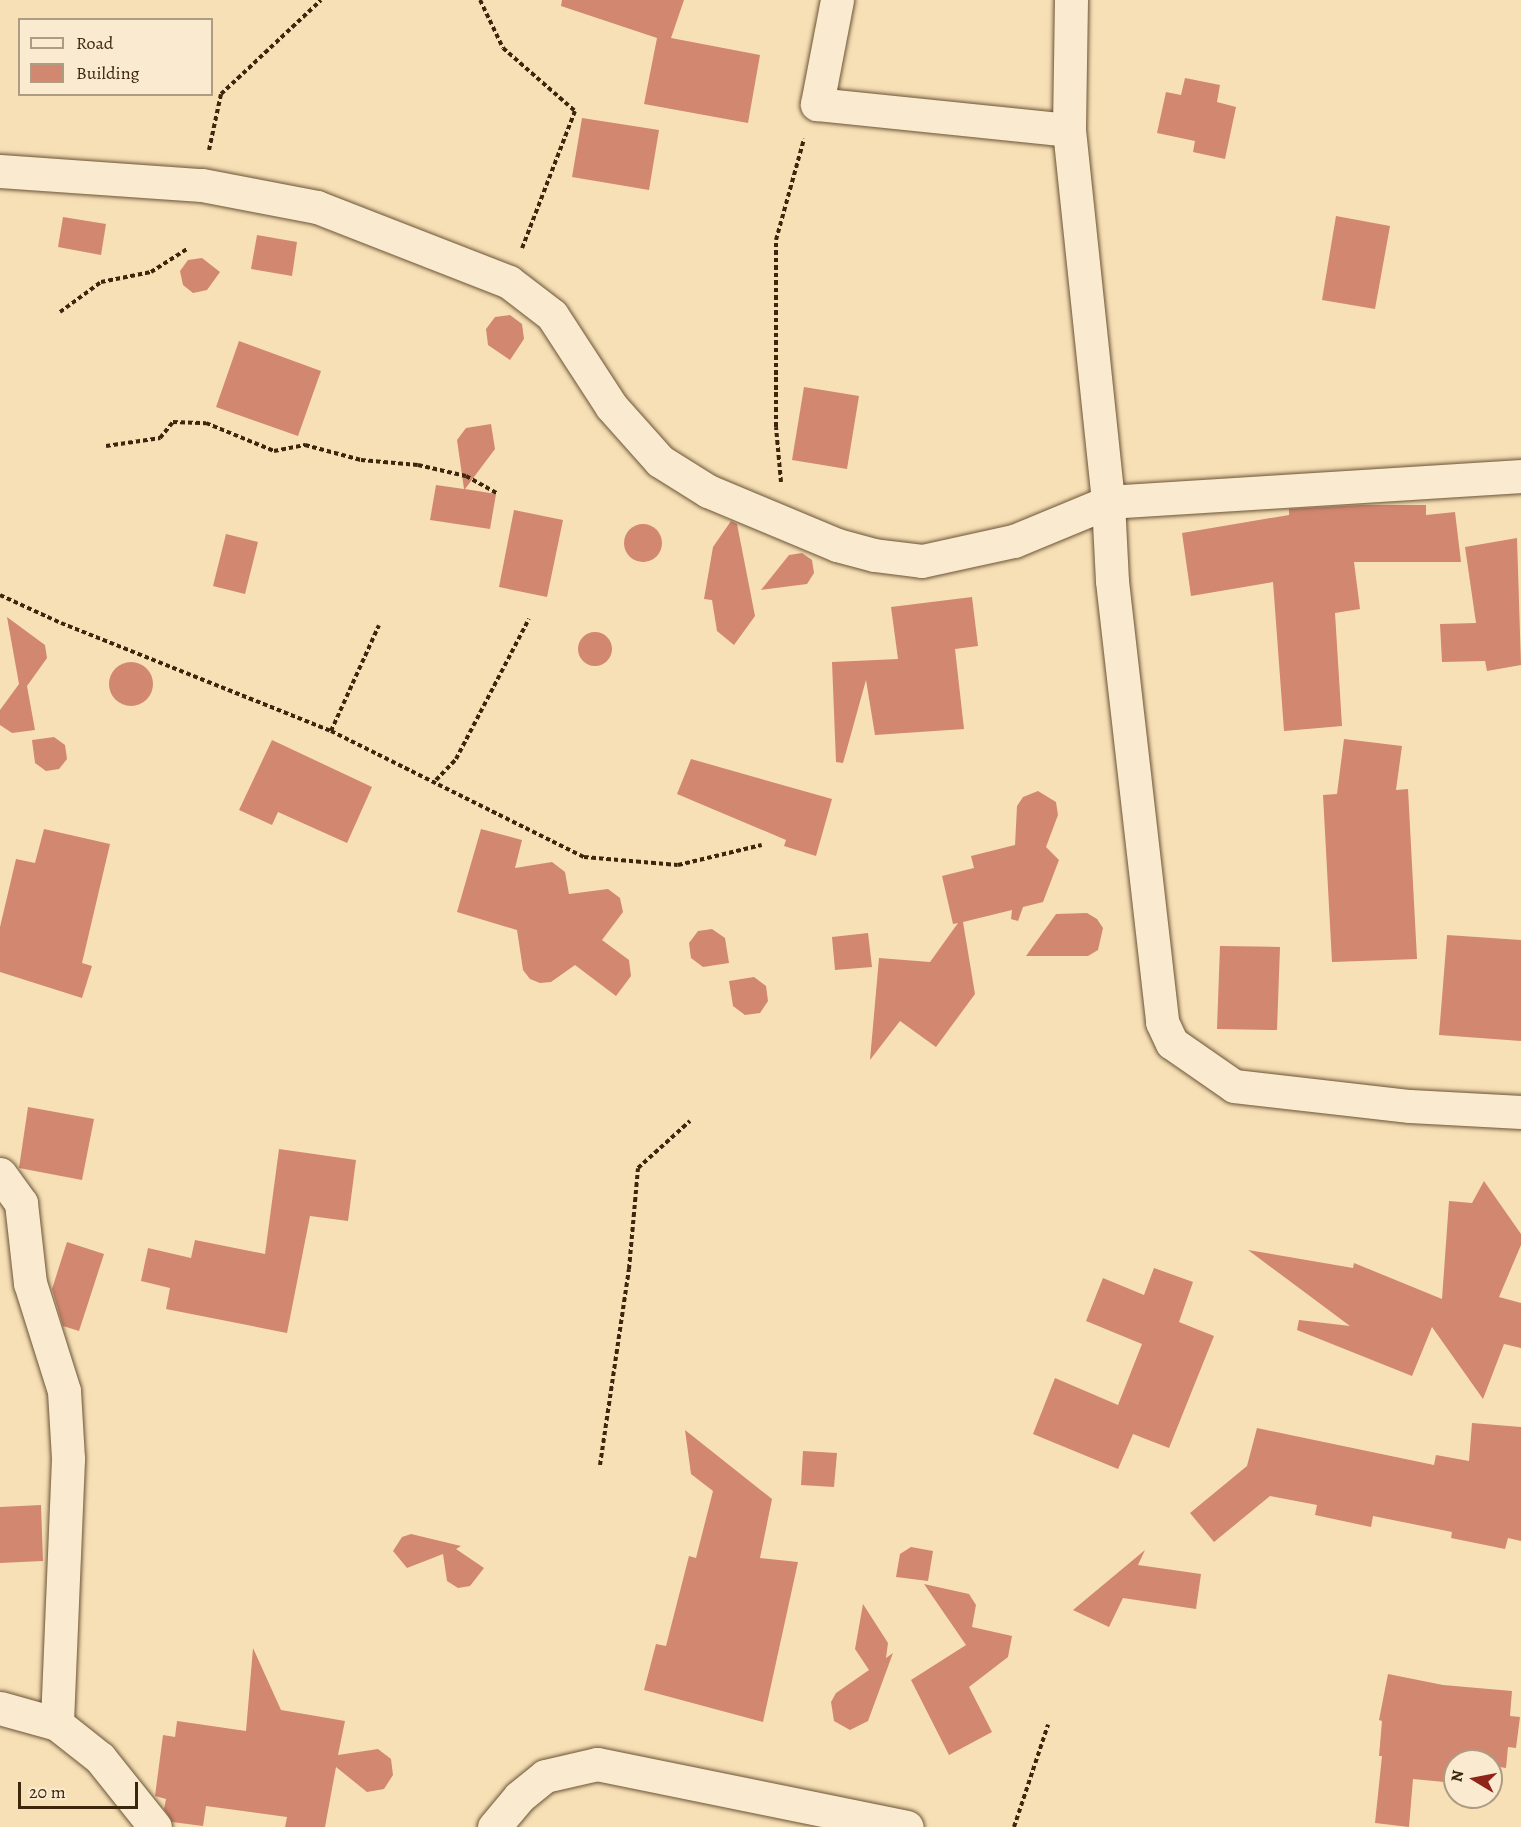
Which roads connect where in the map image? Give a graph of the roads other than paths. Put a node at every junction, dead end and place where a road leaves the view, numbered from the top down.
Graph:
1 (837, 0) edge
2 (1071, 0) edge
3 (1069, 130) junction
4 (0, 171) edge
5 (1521, 476) edge
6 (1108, 502) junction
7 (1521, 1112) edge
8 (0, 1174) edge
9 (0, 1708) edge
10 (57, 1724) junction
11 (155, 1827) edge
12 (494, 1827) edge
13 (907, 1827) edge

1 - 3 street
2 - 3 street
3 - 6 street
4 - 6 street
5 - 6 street
6 - 7 street
8 - 10 street
9 - 10 street
10 - 11 street
12 - 13 street

